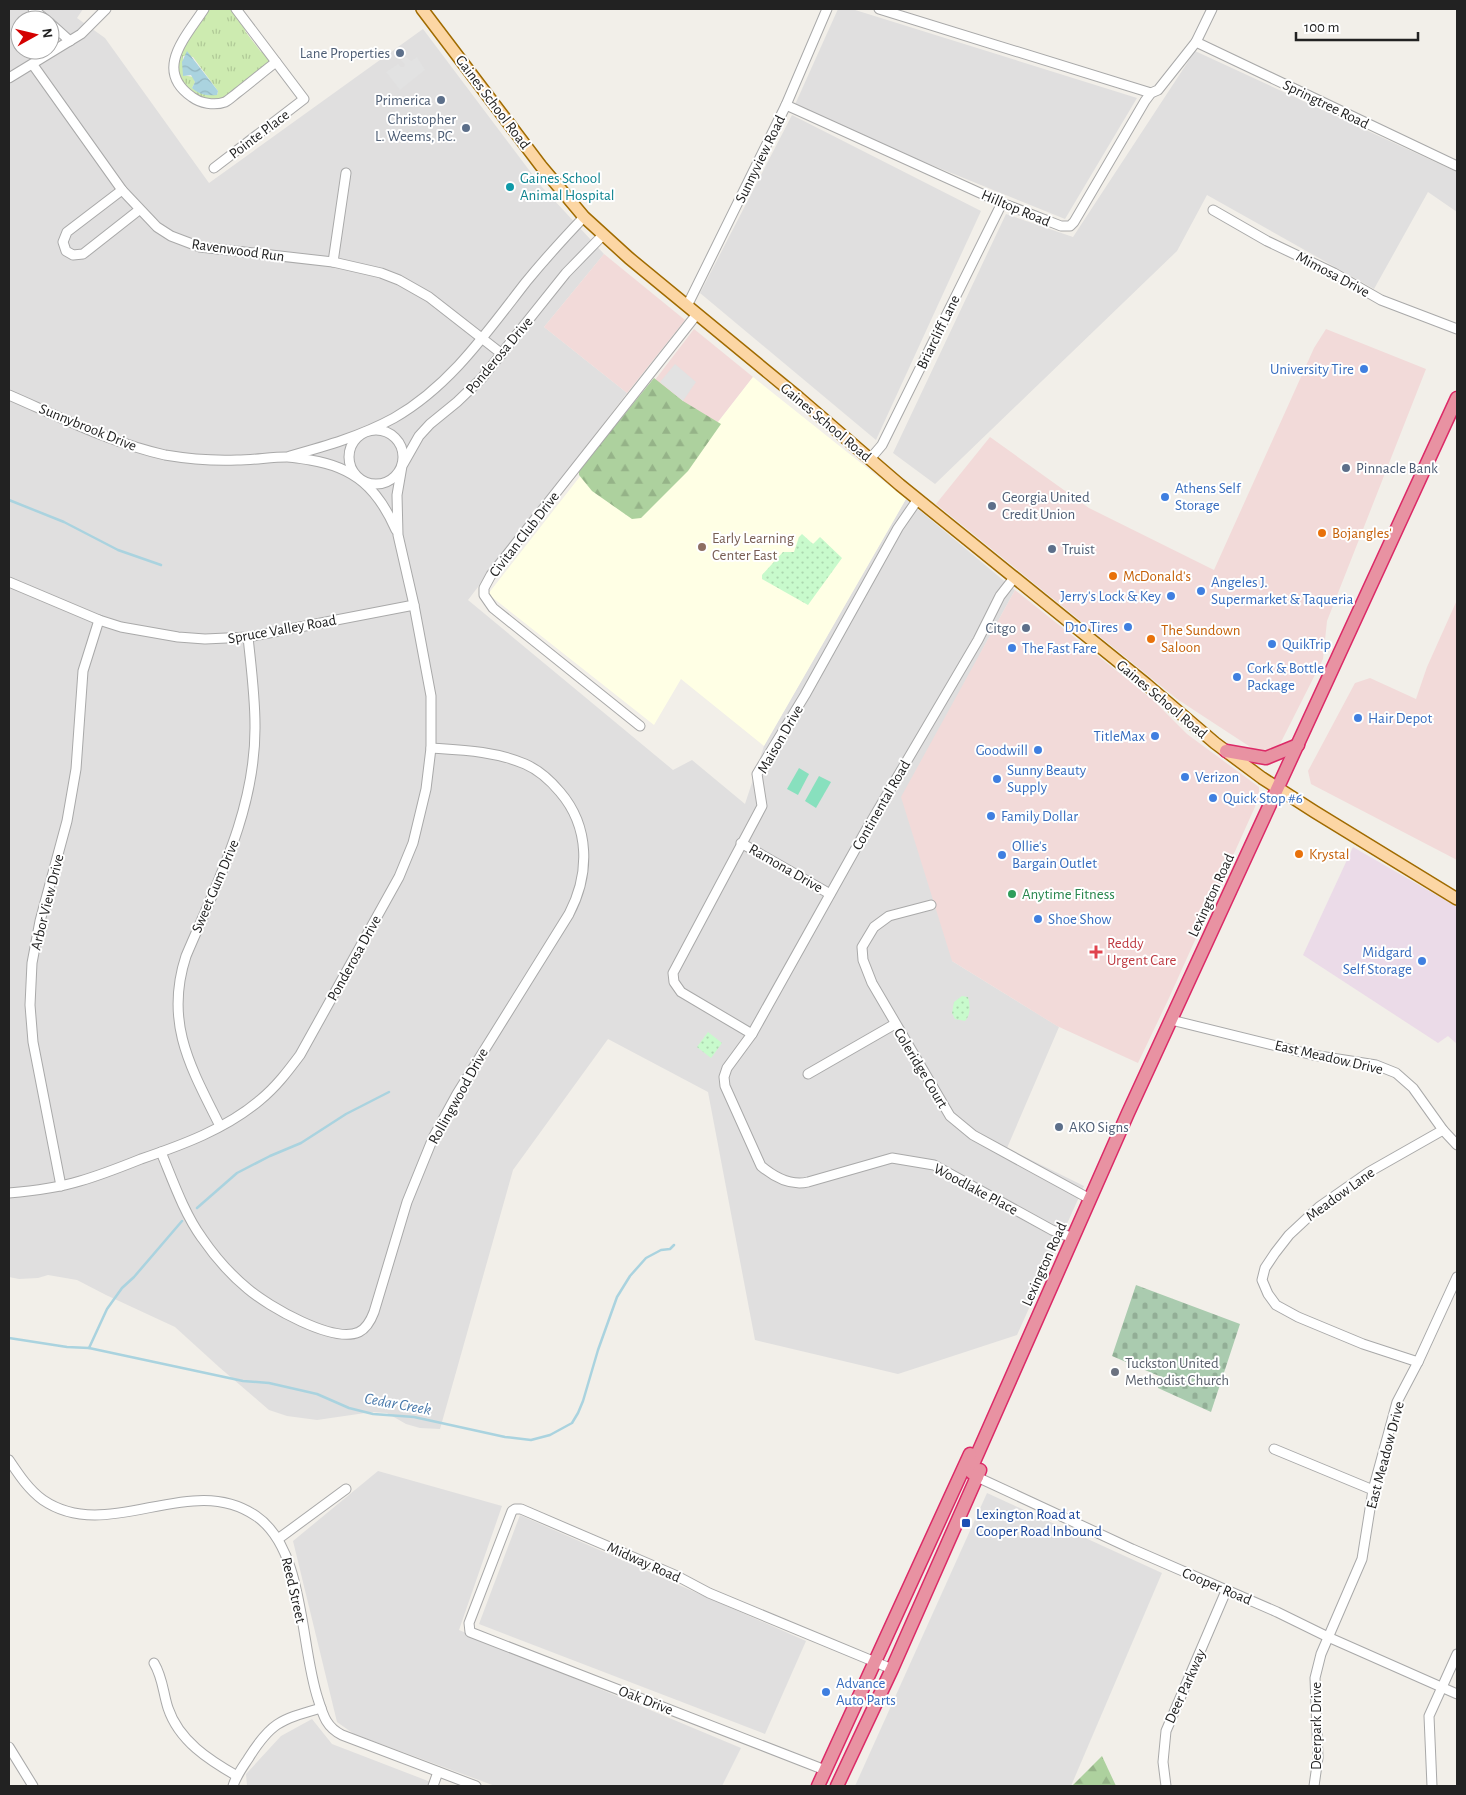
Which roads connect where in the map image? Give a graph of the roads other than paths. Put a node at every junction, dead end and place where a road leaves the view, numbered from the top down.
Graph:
1 (106, 9) edge
2 (204, 9) edge
3 (236, 9) edge
4 (422, 9) edge
5 (827, 9) edge
6 (879, 9) edge
7 (1212, 9) edge
8 (60, 32) edge
9 (70, 41) junction
10 (1196, 42) junction
11 (276, 62) junction
12 (33, 65) junction
13 (9, 78) edge
14 (1151, 93) junction
15 (786, 105) junction
16 (1457, 166) edge
17 (214, 168) dead end
18 (346, 173) dead end
19 (122, 190) junction
20 (1002, 203) junction
21 (139, 210) junction
22 (1213, 210) dead end
23 (584, 217) junction
24 (603, 235) junction
25 (333, 262) junction
26 (687, 306) junction
27 (697, 314) junction
28 (1457, 329) edge
29 (482, 338) junction
30 (502, 354) junction
31 (9, 395) edge
32 (1457, 398) edge
33 (365, 432) junction
34 (288, 457) junction
35 (870, 459) junction
36 (402, 466) junction
37 (360, 478) junction
38 (918, 499) junction
39 (398, 535) junction
40 (1014, 578) junction
41 (9, 582) edge
42 (414, 605) junction
43 (99, 620) junction
44 (248, 638) junction
45 (640, 726) dead end
46 (1298, 745) junction
47 (430, 748) junction
48 (1226, 751) junction
49 (1278, 788) junction
50 (741, 843) junction
51 (830, 894) junction
52 (1457, 899) edge
53 (931, 905) dead end
54 (1171, 1020) junction
55 (895, 1024) junction
56 (752, 1034) junction
57 (808, 1074) dead end
58 (220, 1126) junction
59 (1443, 1130) junction
60 (1457, 1145) edge
61 (161, 1152) junction
62 (61, 1186) junction
63 (9, 1193) edge
64 (1090, 1200) junction
65 (1073, 1238) junction
66 (1457, 1277) edge
67 (1418, 1362) junction
68 (987, 1434) junction
69 (1274, 1449) dead end
70 (9, 1460) edge
71 (977, 1477) junction
72 (956, 1483) junction
73 (346, 1489) dead end
74 (1373, 1490) junction
75 (966, 1502) junction
76 (278, 1539) junction
77 (1226, 1590) junction
78 (468, 1629) joint
79 (1328, 1638) junction
80 (1457, 1654) edge
81 (875, 1662) junction
82 (154, 1664) dead end
83 (892, 1669) junction
84 (1442, 1687) junction
85 (1457, 1694) edge
86 (321, 1708) junction
87 (9, 1747) edge
88 (825, 1770) junction
89 (438, 1772) junction
90 (237, 1776) junction
91 (32, 1786) edge
92 (233, 1786) edge
93 (433, 1786) edge
94 (476, 1786) edge
95 (818, 1786) edge
96 (837, 1786) edge
97 (1166, 1786) edge
98 (1314, 1786) edge
99 (1432, 1786) edge

1 - 9 street
2 - 11 street
3 - 11 street
4 - 23 main road, Gaines School Road
5 - 15 street, Sunnyview Road
6 - 14 street
7 - 10 street, Hilltop Road
8 - 9 street
9 - 12 street
10 - 14 street, Hilltop Road
10 - 16 street, Springtree Road
11 - 17 street, Pointe Place
12 - 13 street
12 - 19 street, Ravenwood Run
14 - 20 street, Hilltop Road
15 - 20 street, Hilltop Road
15 - 26 street, Sunnyview Road
18 - 25 street
19 - 21 street, Ravenwood Run
19 - 21 street
20 - 35 street, Briarcliff Lane
21 - 25 street, Ravenwood Run
22 - 28 street, Mimosa Drive
23 - 24 main road, Gaines School Road
23 - 29 street, Ponderosa Drive
24 - 26 main road, Gaines School Road
24 - 30 street, Ponderosa Drive
25 - 29 street, Ravenwood Run
26 - 27 main road, Gaines School Road
27 - 35 main road, Gaines School Road
27 - 45 street, Civitan Club Drive
29 - 30 street, Ravenwood Run
29 - 33 street, Ponderosa Drive
30 - 36 street, Ponderosa Drive
31 - 34 street, Sunnybrook Drive
32 - 46 highway, Lexington Road
33 - 34 street, Sunnybrook Drive
33 - 36 street
33 - 37 street
34 - 37 street, Sunnybrook Drive
35 - 38 main road, Gaines School Road
36 - 37 street
36 - 39 street, Ponderosa Drive
37 - 39 street, Ponderosa Drive
38 - 40 main road, Gaines School Road
38 - 50 street, Maison Drive
39 - 42 street, Ponderosa Drive
40 - 48 main road, Gaines School Road
40 - 51 street, Continental Road
41 - 43 street, Spruce Valley Road
42 - 44 street, Spruce Valley Road
42 - 47 street, Ponderosa Drive
43 - 44 street, Spruce Valley Road
43 - 62 street, Arbor View Drive
44 - 58 street, Sweet Gum Drive
46 - 48 highway
46 - 49 highway, Lexington Road
47 - 58 street, Ponderosa Drive
47 - 61 street, Rollingwood Drive
48 - 49 main road, Gaines School Road
49 - 52 main road, Gaines School Road
49 - 54 highway, Lexington Road
50 - 51 street, Ramona Drive
50 - 56 street, Maison Drive
51 - 56 street, Continental Road
53 - 55 street, Coleridge Court
54 - 59 street, East Meadow Drive
54 - 64 highway, Lexington Road
55 - 57 street
55 - 64 street, Coleridge Court
56 - 65 street, Woodlake Place
58 - 61 street, Ponderosa Drive
59 - 60 street, East Meadow Drive
59 - 67 street, Meadow Lane
61 - 62 street, Ponderosa Drive
62 - 63 street, Ponderosa Drive
64 - 65 highway, Lexington Road
65 - 68 highway, Lexington Road
66 - 67 street, East Meadow Drive
67 - 74 street, East Meadow Drive
68 - 71 highway, Lexington Road
68 - 72 highway, Lexington Road
69 - 74 street
70 - 76 street, Reed Street
71 - 75 highway, Lexington Road
71 - 77 street, Cooper Road
72 - 75 highway
72 - 81 highway, Lexington Road
73 - 76 street
74 - 79 street, East Meadow Drive
75 - 83 highway, Lexington Road
76 - 86 street, Reed Street
77 - 79 street, Cooper Road
77 - 97 street, Deer Parkway
78 - 81 street, Midway Road
78 - 88 street, Oak Drive
79 - 84 street, Cooper Road
79 - 98 street, Deerpark Drive
80 - 84 street
81 - 83 street, Midway Road
81 - 88 highway, Lexington Road
82 - 90 street
83 - 96 highway, Lexington Road
84 - 85 street, Cooper Road
84 - 99 street
86 - 89 street, Reed Street
86 - 90 street
87 - 91 street
88 - 95 highway, Lexington Road
89 - 93 street
89 - 94 street, Reed Street
90 - 92 street

